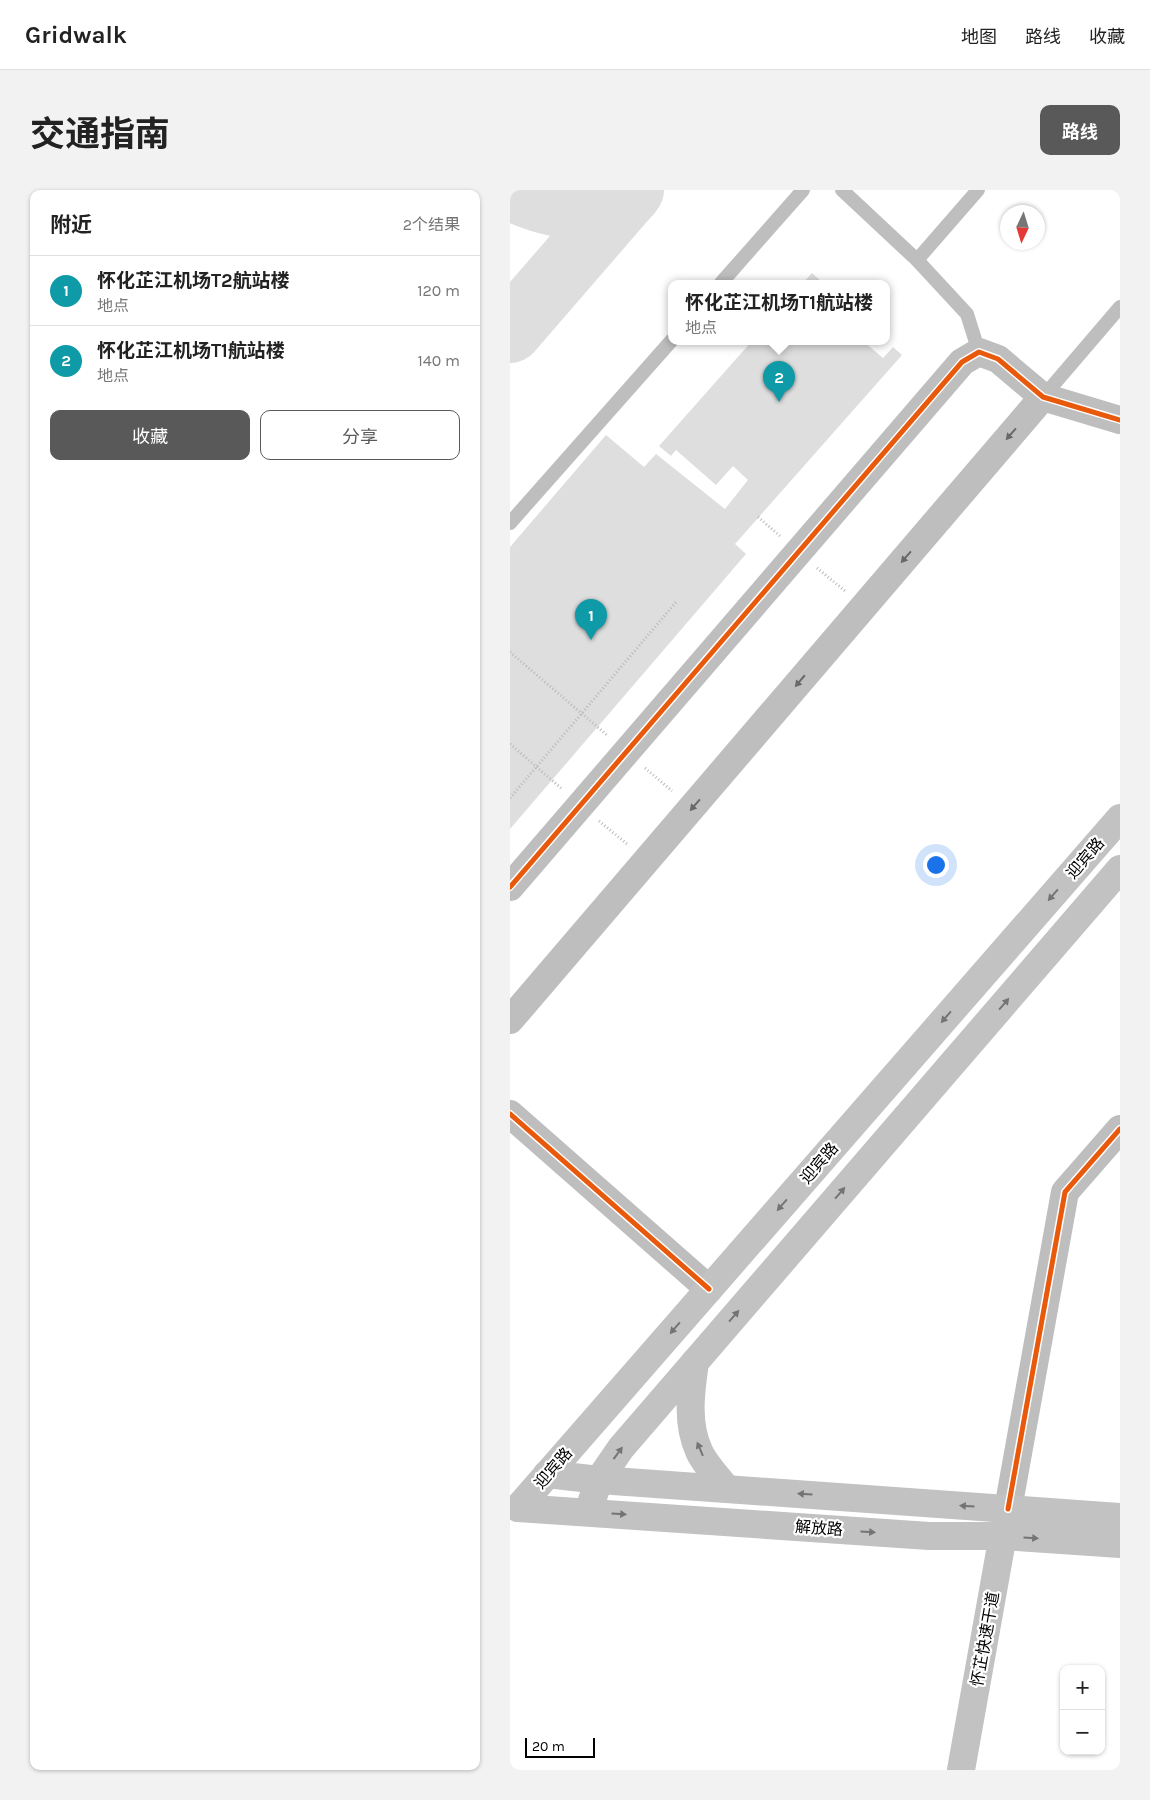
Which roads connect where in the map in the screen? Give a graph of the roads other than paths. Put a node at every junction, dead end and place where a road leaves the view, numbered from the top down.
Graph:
1 (803, 190) edge
2 (842, 190) edge
3 (978, 190) edge
4 (917, 260) junction
5 (724, 280) edge
6 (1120, 307) edge
7 (668, 345) edge
8 (979, 352) junction
9 (1043, 397) junction
10 (1120, 420) edge
11 (510, 523) edge
12 (1120, 818) edge
13 (1120, 869) edge
14 (510, 887) edge
15 (510, 1020) edge
16 (510, 1114) edge
17 (1120, 1129) edge
18 (709, 1289) junction
19 (695, 1362) junction
20 (547, 1474) junction
21 (599, 1480) junction
22 (726, 1489) junction
23 (514, 1507) edge
24 (1008, 1509) junction
25 (588, 1512) junction
26 (1120, 1517) edge
27 (1003, 1536) junction
28 (1120, 1544) edge
29 (961, 1770) edge

1 - 5 lane
2 - 4 lane
3 - 4 lane
4 - 8 lane
6 - 9 lane
7 - 11 lane
8 - 9 street
8 - 14 street
9 - 10 street
9 -> 15 street
12 -> 18 main road, 迎宾路
19 -> 13 main road, 迎宾路
16 - 18 street
17 - 24 street
18 -> 20 main road, 迎宾路
21 -> 19 main road, 迎宾路
22 -> 19 main road
20 - 21 main road, 解放路
20 - 23 main road, 迎宾路
21 - 22 main road, 解放路
21 - 25 main road, 迎宾路
24 -> 22 main road, 解放路
23 - 25 main road, 解放路
24 - 26 main road, 解放路
24 - 27 main road, 怀芷快速干道
25 -> 27 main road, 解放路
27 -> 28 main road, 解放路
27 - 29 main road, 怀芷快速干道

